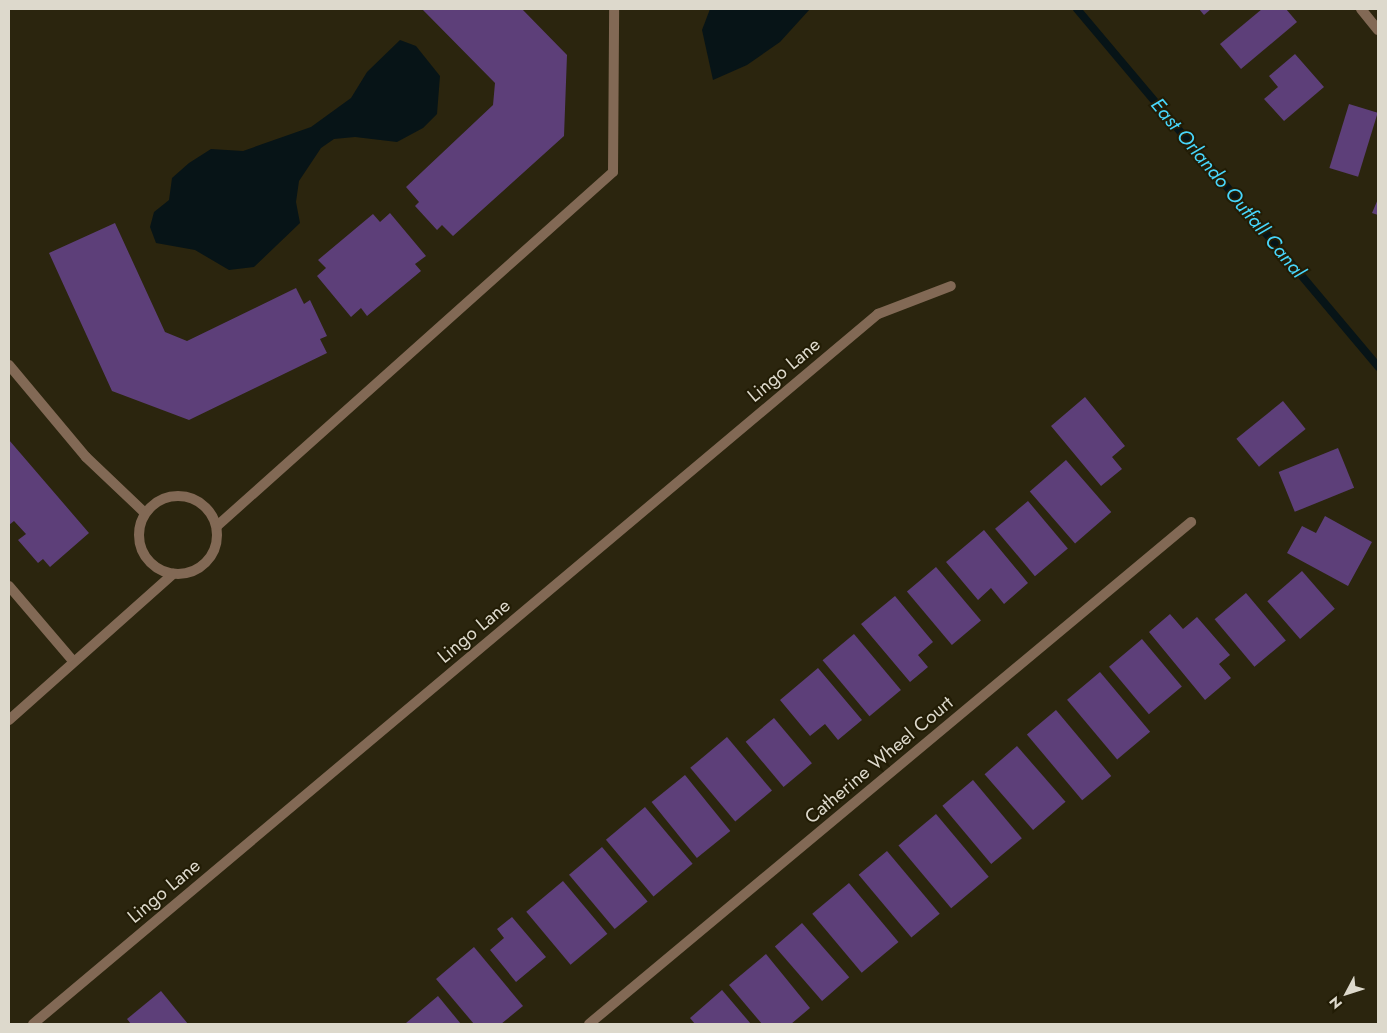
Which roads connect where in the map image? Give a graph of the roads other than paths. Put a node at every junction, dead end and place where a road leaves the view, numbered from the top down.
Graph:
1 (614, 9) edge
2 (1360, 9) edge
3 (1378, 30) edge
4 (951, 286) dead end
5 (9, 365) edge
6 (145, 513) junction
7 (1191, 522) dead end
8 (217, 526) junction
9 (173, 574) junction
10 (9, 586) edge
11 (73, 661) junction
12 (9, 720) edge
13 (33, 1024) edge
14 (590, 1024) edge

1 - 8 street
2 - 3 street
4 - 13 street, Lingo Lane
5 - 6 street
6 - 8 street
6 - 9 street
7 - 14 street, Catherine Wheel Court
8 - 9 street
9 - 11 street
10 - 11 street
11 - 12 street

